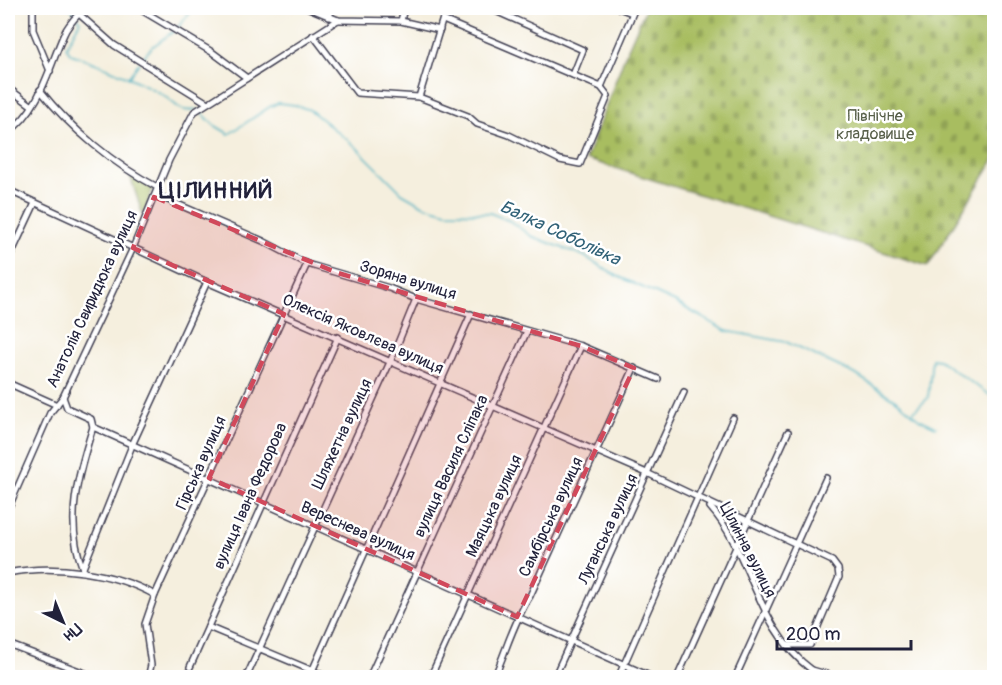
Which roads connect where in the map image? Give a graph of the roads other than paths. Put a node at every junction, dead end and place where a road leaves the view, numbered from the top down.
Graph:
1 (33, 8) edge
2 (84, 8) edge
3 (138, 8) edge
4 (309, 8) edge
5 (332, 8) edge
6 (404, 8) edge
7 (446, 8) edge
8 (489, 8) edge
9 (619, 8) edge
10 (634, 10) edge
11 (79, 14) junction
12 (329, 17) junction
13 (338, 20) junction
14 (443, 20) junction
15 (401, 21) junction
16 (440, 30) junction
17 (313, 35) junction
18 (50, 71) junction
19 (573, 75) junction
20 (247, 78) junction
21 (601, 87) junction
22 (8, 88) edge
23 (40, 90) junction
24 (419, 97) junction
25 (206, 102) junction
26 (31, 105) junction
27 (8, 132) edge
28 (157, 187) junction
29 (8, 190) edge
30 (154, 197) junction
31 (34, 203) junction
32 (133, 248) junction
33 (8, 261) edge
34 (307, 264) junction
35 (207, 282) junction
36 (416, 299) junction
37 (284, 314) junction
38 (471, 314) junction
39 (527, 331) junction
40 (338, 338) junction
41 (581, 346) junction
42 (391, 360) junction
43 (634, 368) junction
44 (658, 379) dead end
45 (8, 383) edge
46 (442, 383) junction
47 (684, 392) dead end
48 (63, 397) junction
49 (57, 405) junction
50 (494, 406) junction
51 (734, 418) dead end
52 (93, 427) junction
53 (545, 429) junction
54 (788, 432) dead end
55 (133, 442) junction
56 (596, 452) junction
57 (648, 474) junction
58 (208, 478) junction
59 (826, 478) dead end
60 (697, 499) junction
61 (262, 502) junction
62 (707, 504) junction
63 (8, 509) edge
64 (748, 523) junction
65 (315, 526) junction
66 (796, 543) junction
67 (366, 549) junction
68 (735, 549) junction
69 (84, 571) junction
70 (417, 572) junction
71 (8, 573) edge
72 (155, 595) junction
73 (468, 595) junction
74 (766, 613) junction
75 (518, 617) junction
76 (208, 627) junction
77 (570, 641) junction
78 (8, 644) edge
79 (787, 645) junction
80 (258, 648) junction
81 (624, 664) junction
82 (190, 667) dead end
83 (312, 669) junction
84 (812, 670) junction
85 (98, 678) edge
86 (148, 678) edge
87 (246, 678) edge
88 (309, 678) edge
89 (330, 678) edge
90 (369, 678) edge
91 (430, 678) edge
92 (494, 678) edge
93 (554, 678) edge
94 (618, 678) edge
95 (654, 678) edge
96 (677, 678) edge
97 (735, 678) edge
98 (811, 678) edge
99 (840, 678) edge

1 - 18 street
2 - 11 street
3 - 20 street
4 - 12 street
5 - 12 street
6 - 15 street
7 - 14 street
8 - 19 street
9 - 10 street
10 - 21 street
11 - 18 street
11 - 25 street
12 - 13 street
13 - 15 street
13 - 17 street, Анатолія Свиридюка вулиця
14 - 16 street
14 - 19 street
15 - 16 street
16 - 24 street
17 - 20 street, Анатолія Свиридюка вулиця
17 - 24 street
18 - 23 street
19 - 21 street
20 - 25 street, Анатолія Свиридюка вулиця
21 - 24 street
22 - 26 street
23 - 26 street
23 - 28 street
25 - 28 street, Анатолія Свиридюка вулиця
26 - 27 street
28 - 30 street, Анатолія Свиридюка вулиця
29 - 31 street, Олексія Яковлєва вулиця
30 - 32 street, Анатолія Свиридюка вулиця
30 - 34 street, Зоряна вулиця
31 - 32 street, Олексія Яковлєва вулиця
31 - 33 street
32 - 35 street, Олексія Яковлєва вулиця
32 - 48 street, Анатолія Свиридюка вулиця
34 - 36 street, Зоряна вулиця
34 - 37 street, Гірська вулиця
35 - 37 street, Олексія Яковлєва вулиця
35 - 55 street
36 - 38 street, Зоряна вулиця
36 - 42 street, Шляхетна вулиця
37 - 40 street, Олексія Яковлєва вулиця
37 - 58 street, Гірська вулиця
38 - 39 street, Зоряна вулиця
38 - 46 street
39 - 41 street, Зоряна вулиця
39 - 50 street, вулиця Василя Сліпака
40 - 42 street, Олексія Яковлєва вулиця
40 - 61 street, вулиця Івана Федорова
41 - 43 street, Зоряна вулиця
41 - 53 street, Маяцька вулиця
42 - 46 street, Олексія Яковлєва вулиця
42 - 65 street, Шляхетна вулиця
43 - 44 street, Зоряна вулиця
43 - 56 street, Самбірська вулиця
45 - 49 street
46 - 50 street, Олексія Яковлєва вулиця
46 - 67 street
47 - 57 street, Луганська вулиця
48 - 49 street, Анатолія Свиридюка вулиця
48 - 52 street, Вереснева вулиця
49 - 63 street, Анатолія Свиридюка вулиця
50 - 53 street, Олексія Яковлєва вулиця
50 - 70 street, вулиця Василя Сліпака
51 - 60 street
52 - 55 street, Вереснева вулиця
52 - 69 street
53 - 56 street, Олексія Яковлєва вулиця
53 - 73 street, Маяцька вулиця
54 - 64 street
55 - 58 street, Вереснева вулиця
55 - 69 street
56 - 57 street, Олексія Яковлєва вулиця
56 - 75 street, Самбірська вулиця
57 - 60 street, Олексія Яковлєва вулиця
57 - 77 street, Луганська вулиця
58 - 61 street, Вереснева вулиця
58 - 72 street, Гірська вулиця
59 - 66 street
60 - 62 street, Олексія Яковлєва вулиця
60 - 81 street
61 - 65 street, Вереснева вулиця
61 - 76 street, вулиця Івана Федорова
62 - 64 street, Цілинна вулиця
62 - 68 street, Цілинна вулиця
64 - 66 street, Цілинна вулиця
64 - 68 street
65 - 67 street, Вереснева вулиця
65 - 80 street, Шляхетна вулиця
66 - 74 street
66 - 79 street, Цілинна вулиця
67 - 70 street, Вереснева вулиця
67 - 83 street
68 - 74 street, Цілинна вулиця
68 - 96 street
69 - 71 street
69 - 72 street
70 - 73 street, Вереснева вулиця
70 - 90 street, вулиця Василя Сліпака
72 - 86 street, Гірська вулиця
73 - 75 street, Вереснева вулиця
73 - 91 street, Маяцька вулиця
74 - 79 street, Цілинна вулиця
74 - 97 street
75 - 77 street, Вереснева вулиця
75 - 92 street, Самбірська вулиця
76 - 80 street
76 - 82 street, вулиця Івана Федорова
77 - 81 street, Вереснева вулиця
77 - 93 street, Луганська вулиця
78 - 85 street
79 - 84 street, Цілинна вулиця
80 - 83 street
80 - 87 street, Шляхетна вулиця
81 - 94 street
81 - 95 street, Вереснева вулиця
83 - 88 street
83 - 89 street
84 - 98 street
84 - 99 street

